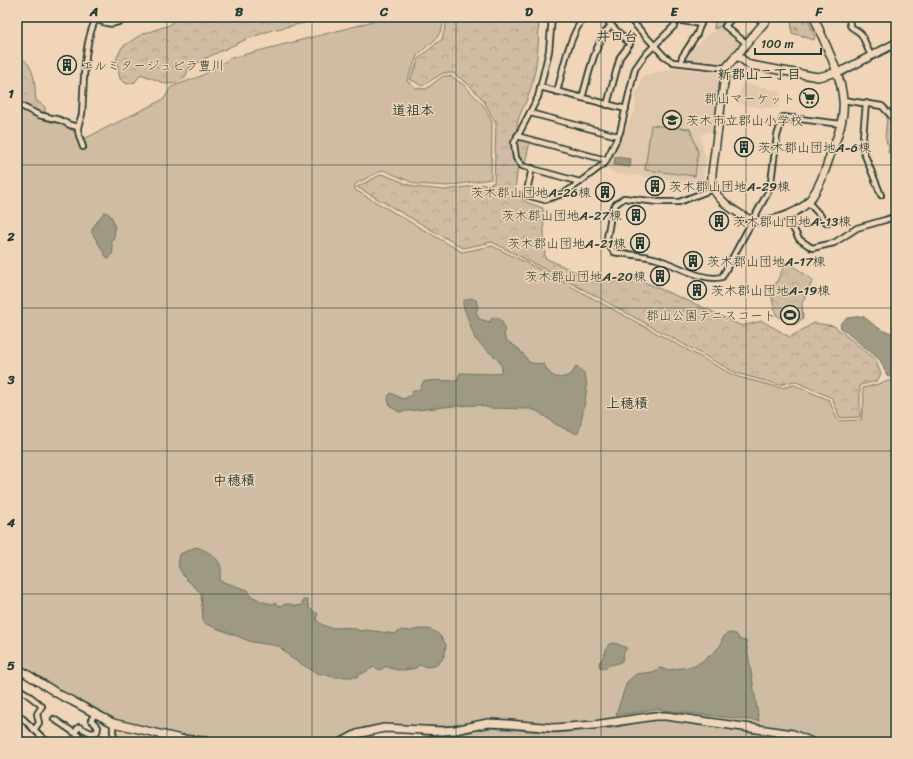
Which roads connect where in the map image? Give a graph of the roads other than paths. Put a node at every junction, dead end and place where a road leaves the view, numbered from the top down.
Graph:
1 (129, 17) edge
2 (552, 17) edge
3 (584, 17) edge
4 (603, 17) edge
5 (628, 17) edge
6 (703, 17) edge
7 (733, 17) edge
8 (769, 17) edge
9 (814, 17) edge
10 (850, 17) edge
11 (96, 18) edge
12 (677, 18) edge
13 (701, 24) junction
14 (611, 25) junction
15 (746, 43) junction
16 (896, 43) edge
17 (655, 46) junction
18 (736, 55) junction
19 (871, 55) junction
20 (680, 62) junction
21 (726, 68) junction
22 (837, 72) junction
23 (540, 87) junction
24 (557, 92) junction
25 (582, 98) junction
26 (843, 100) junction
27 (866, 103) junction
28 (17, 104) edge
29 (608, 105) junction
30 (626, 109) junction
31 (530, 113) junction
32 (896, 120) edge
33 (841, 124) junction
34 (78, 127) junction
35 (518, 136) junction
36 (618, 136) junction
37 (83, 147) dead end
38 (606, 160) junction
39 (532, 168) junction
40 (580, 182) junction
41 (713, 189) junction
42 (882, 195) dead end
43 (808, 202) junction
44 (786, 215) junction
45 (896, 216) edge
46 (753, 221) junction
47 (827, 223) dead end
48 (17, 668) edge
49 (17, 688) edge
50 (17, 713) edge
51 (95, 714) junction
52 (54, 719) dead end
53 (113, 723) junction
54 (34, 730) junction
55 (75, 732) junction
56 (345, 741) edge
57 (47, 742) edge
58 (88, 742) edge
59 (115, 742) edge
60 (215, 742) edge
61 (812, 742) edge

1 - 11 street
2 - 23 street
3 - 24 street
4 - 14 street
5 - 17 street
6 - 13 street
7 - 15 street
8 - 15 street
9 - 22 street
10 - 19 street
11 - 34 street
12 - 13 street
12 - 17 street
13 - 20 street
14 - 25 street
14 - 29 street
15 - 18 street
16 - 19 street
17 - 20 street
17 - 30 street
18 - 21 street
18 - 22 street
19 - 22 street
20 - 21 street
21 - 41 street
22 - 26 street
23 - 24 street
23 - 31 street
24 - 25 street
25 - 29 street
26 - 27 street
26 - 33 street
27 - 32 street
27 - 42 street
28 - 34 street
29 - 30 street
30 - 36 street
31 - 35 street
31 - 36 street
33 - 43 street
33 - 46 street
34 - 37 street
35 - 38 street
35 - 39 street
36 - 38 street
38 - 40 street
39 - 40 street
39 - 40 street
41 - 46 street
41 - 46 street
43 - 44 street
43 - 47 street
44 - 45 street
44 - 46 street
48 - 51 street
49 - 54 street
50 - 54 street
51 - 53 street
51 - 55 street
52 - 55 street
53 - 59 street
53 - 60 street
54 - 57 street
55 - 58 street
56 - 61 street

